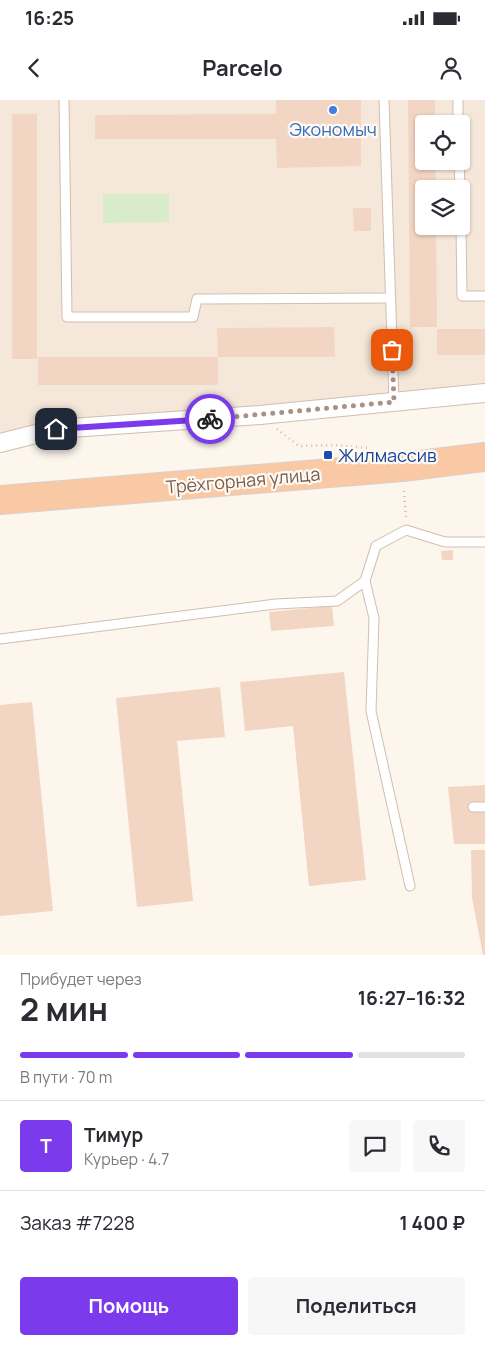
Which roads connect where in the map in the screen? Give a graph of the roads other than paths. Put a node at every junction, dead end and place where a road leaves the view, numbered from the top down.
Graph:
1 (64, 100) edge
2 (384, 100) edge
3 (458, 100) edge
4 (458, 115) edge
5 (461, 235) edge
6 (485, 296) edge
7 (390, 298) junction
8 (485, 393) edge
9 (394, 402) junction
10 (0, 442) edge
11 (485, 457) edge
12 (0, 500) edge
13 (485, 542) edge
14 (366, 581) junction
15 (0, 639) edge
16 (485, 806) edge
17 (473, 807) dead end
18 (410, 886) dead end

1 - 7 lane
2 - 7 lane
3 - 4 lane
5 - 6 lane
7 - 9 lane
8 - 9 street
9 - 10 street
11 - 12 highway, Трёхгорная улица
13 - 14 lane
14 - 15 lane
14 - 18 lane
16 - 17 lane

